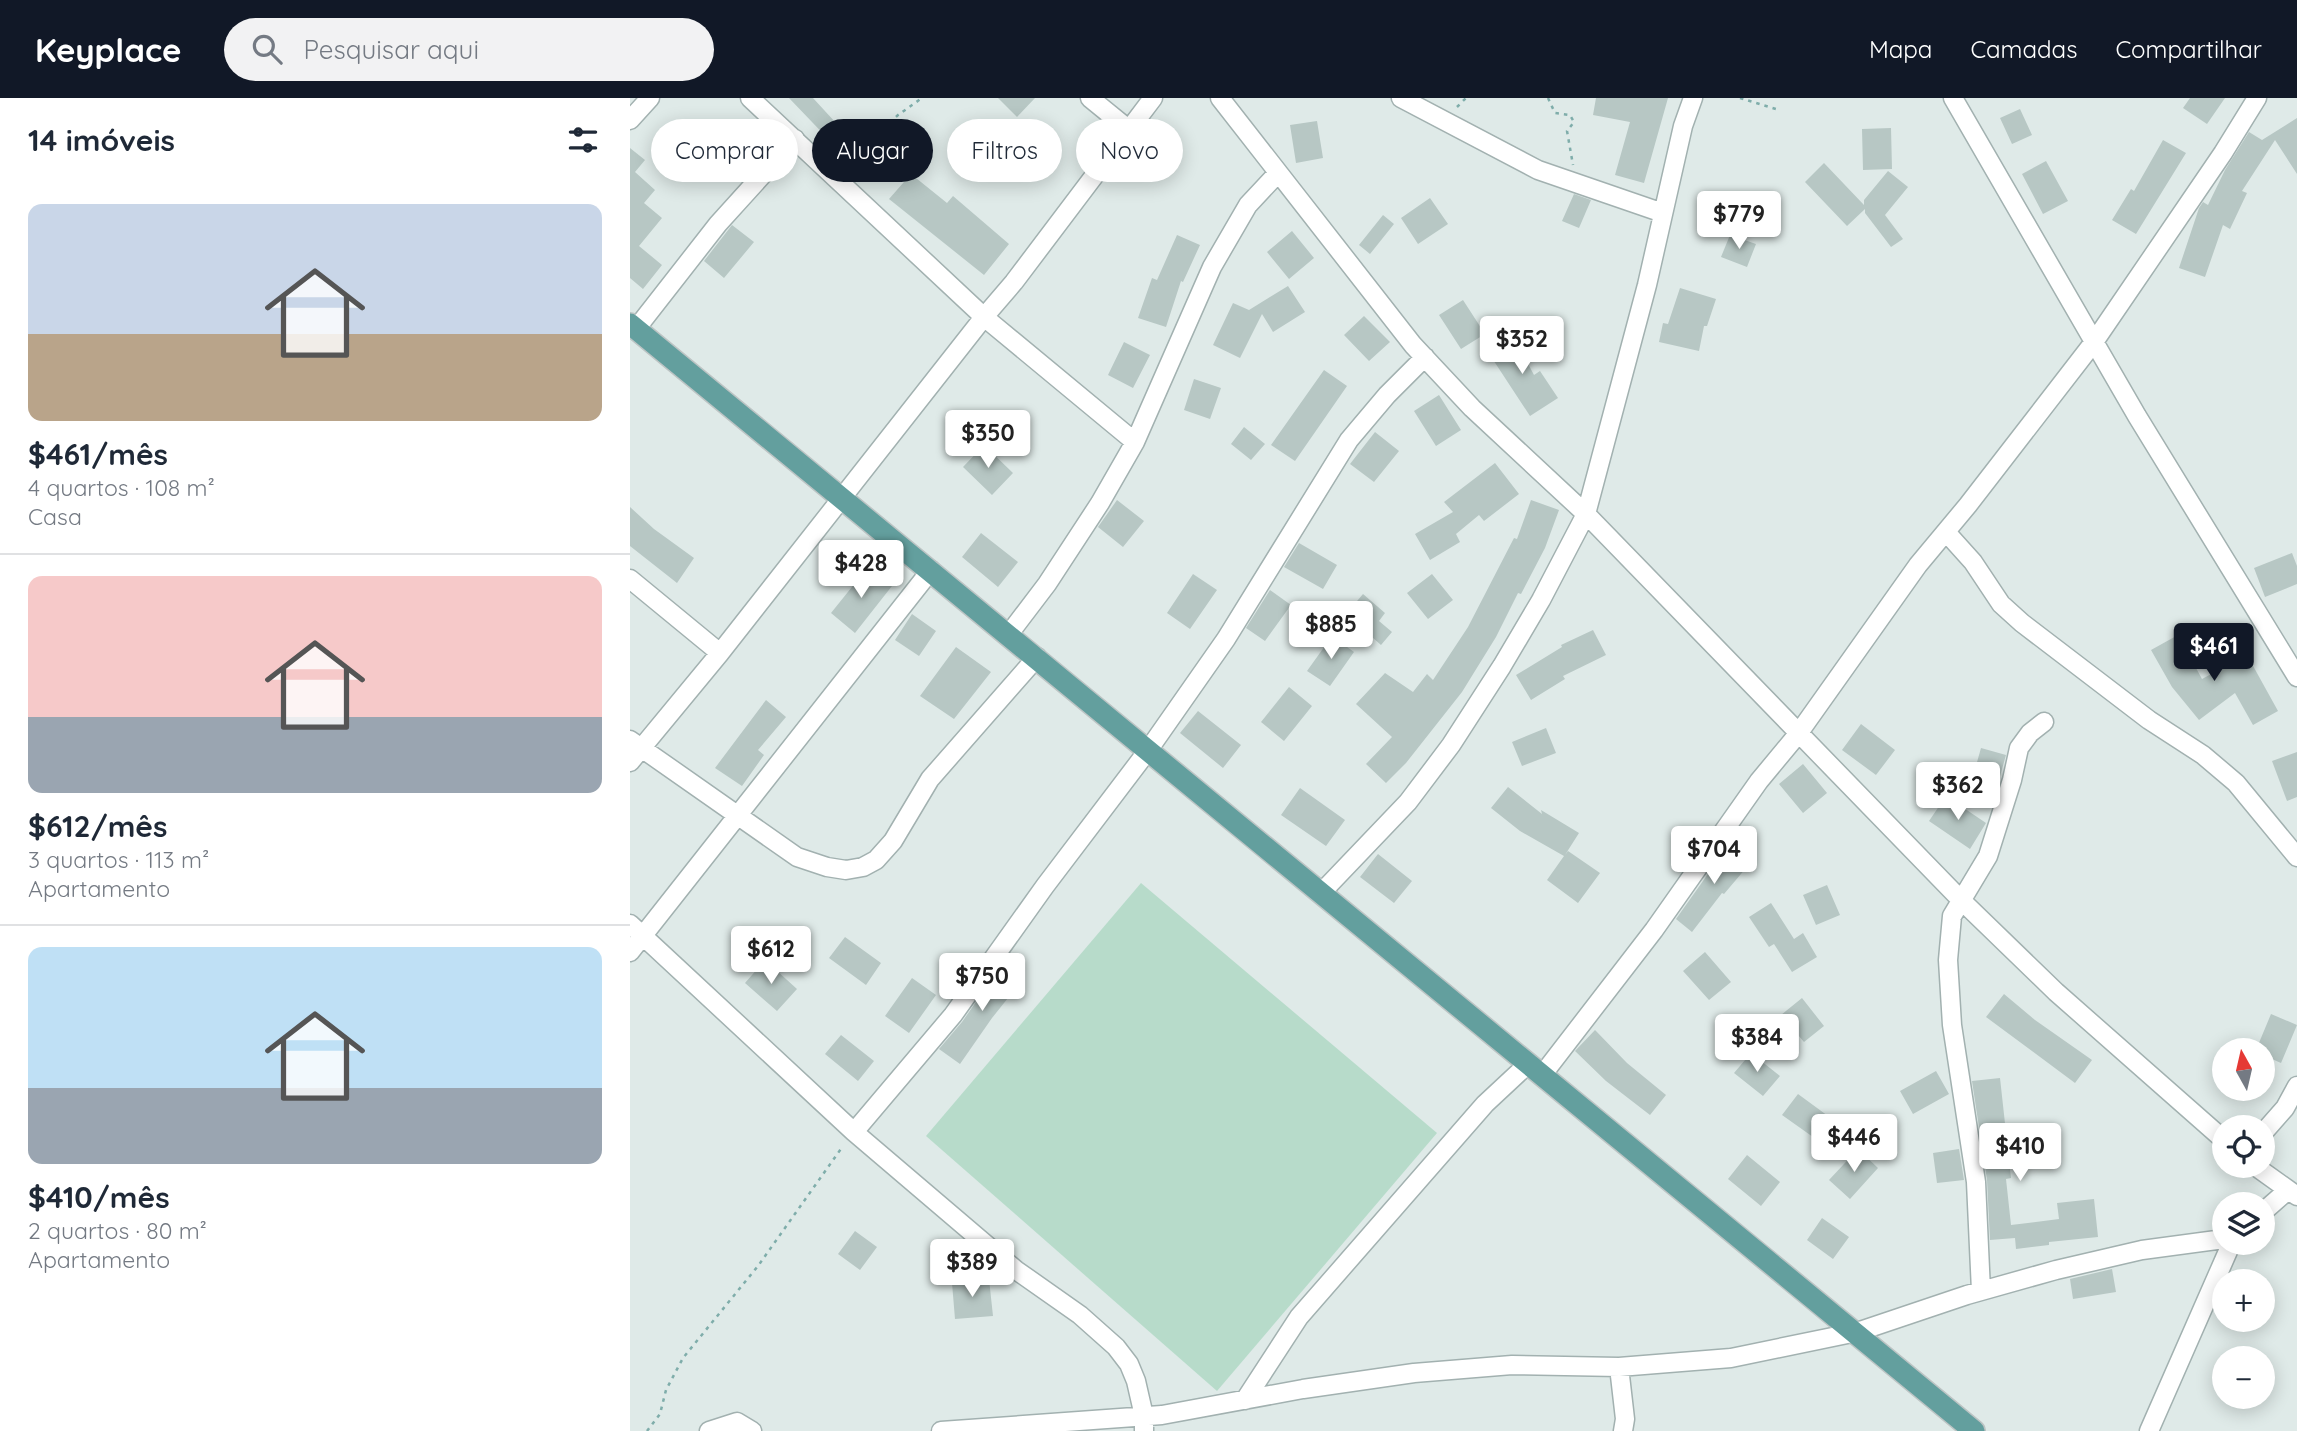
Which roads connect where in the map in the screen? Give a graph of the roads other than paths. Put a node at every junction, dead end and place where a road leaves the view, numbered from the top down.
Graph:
1 (650, 98) edge
2 (750, 98) edge
3 (1090, 98) edge
4 (1153, 98) edge
5 (1220, 98) edge
6 (1401, 98) edge
7 (1693, 98) edge
8 (1953, 98) edge
9 (2257, 98) edge
10 (773, 119) edge
11 (1116, 119) edge
12 (1136, 119) edge
13 (630, 120) edge
14 (798, 142) edge
15 (1277, 174) junction
16 (756, 182) edge
17 (1089, 182) edge
18 (1663, 213) junction
19 (984, 317) junction
20 (633, 327) edge
21 (2094, 342) junction
22 (1425, 357) junction
23 (1135, 442) junction
24 (842, 496) junction
25 (1586, 514) junction
26 (1946, 532) junction
27 (930, 570) junction
28 (630, 579) edge
29 (1009, 634) junction
30 (720, 653) junction
31 (1037, 657) junction
32 (2297, 677) edge
33 (2044, 722) dead end
34 (1798, 734) junction
35 (1149, 749) junction
36 (634, 750) edge
37 (739, 816) junction
38 (2297, 857) edge
39 (1322, 892) junction
40 (1961, 900) junction
41 (636, 929) edge
42 (630, 952) edge
43 (1536, 1069) junction
44 (2297, 1086) edge
45 (2275, 1119) edge
46 (2212, 1129) edge
47 (853, 1132) junction
48 (2271, 1178) edge
49 (2292, 1193) edge
50 (2275, 1204) edge
51 (2212, 1241) edge
52 (2226, 1255) edge
53 (1981, 1291) junction
54 (1857, 1332) junction
55 (1619, 1367) junction
56 (1245, 1400) junction
57 (1144, 1424) edge
58 (1624, 1425) edge
59 (1049, 1427) edge
60 (709, 1431) edge
61 (752, 1431) edge
62 (941, 1431) edge
63 (1640, 1431) edge
64 (1974, 1431) edge
65 (2150, 1431) edge

1 - 13 street
2 - 10 street
3 - 11 street
4 - 12 street
5 - 15 street
6 - 18 street
7 - 18 street
8 - 21 street
9 - 21 street
14 - 19 street
15 - 22 street
15 - 23 street
16 - 20 street
17 - 19 street
18 - 25 street
19 - 23 street
19 - 24 street
20 - 24 main road
21 - 26 street
21 - 32 street
22 - 25 street
22 - 35 street
23 - 29 street
24 - 27 main road
24 - 30 street
25 - 34 street
25 - 39 street
26 - 34 street
26 - 38 street
27 - 29 main road
27 - 37 street
28 - 30 street
29 - 31 main road
30 - 36 street
31 - 35 main road
31 - 37 street
33 - 40 street
34 - 40 street
34 - 43 street
35 - 39 main road
35 - 47 street
36 - 37 street
37 - 41 street
39 - 43 main road
40 - 46 street
40 - 53 street
41 - 42 street
41 - 47 street
43 - 54 main road
43 - 56 street
44 - 45 street
47 - 57 street
48 - 49 street
49 - 50 street
51 - 53 street
52 - 65 street
53 - 54 street
54 - 55 street
54 - 64 main road
55 - 56 street
55 - 58 street
56 - 57 street
57 - 59 street
58 - 63 street
59 - 62 street
60 - 61 street

